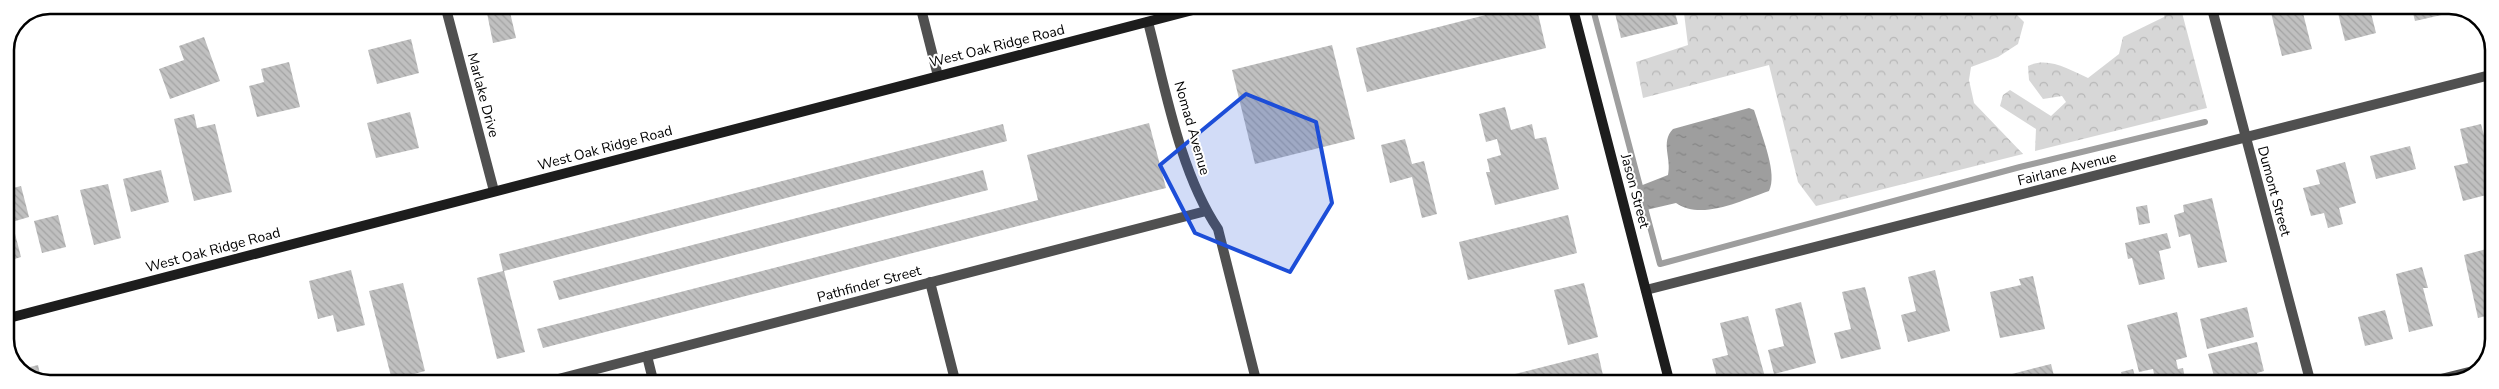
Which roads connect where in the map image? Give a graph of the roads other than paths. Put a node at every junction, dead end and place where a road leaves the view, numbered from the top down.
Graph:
1 (446, 14) edge
2 (922, 14) edge
3 (1178, 14) edge
4 (1574, 14) edge
5 (2213, 14) edge
6 (1148, 22) junction
7 (938, 76) junction
8 (2485, 76) edge
9 (2245, 138) junction
10 (494, 191) junction
11 (1206, 211) junction
12 (930, 282) junction
13 (1646, 290) junction
14 (14, 317) edge
15 (647, 356) junction
16 (574, 375) edge
17 (652, 375) edge
18 (954, 375) edge
19 (1255, 375) edge
20 (1668, 375) edge
21 (2310, 375) edge

1 - 10 street, Marlake Drive
2 - 7 street
3 - 6 main road, West Oak Ridge Road
4 - 13 main road, Jason Street
5 - 9 street, Dumont Street
6 - 7 main road, West Oak Ridge Road
6 - 11 street, Nomad Avenue
7 - 10 main road, West Oak Ridge Road
8 - 9 street, Fairlane Avenue
9 - 13 street, Fairlane Avenue
9 - 21 street, Dumont Street
10 - 14 main road, West Oak Ridge Road
11 - 12 street, Pathfinder Street
11 - 19 street, Nomad Avenue
12 - 15 street, Pathfinder Street
12 - 18 street
13 - 20 main road, Jason Street
15 - 16 street, Pathfinder Street
15 - 17 street

